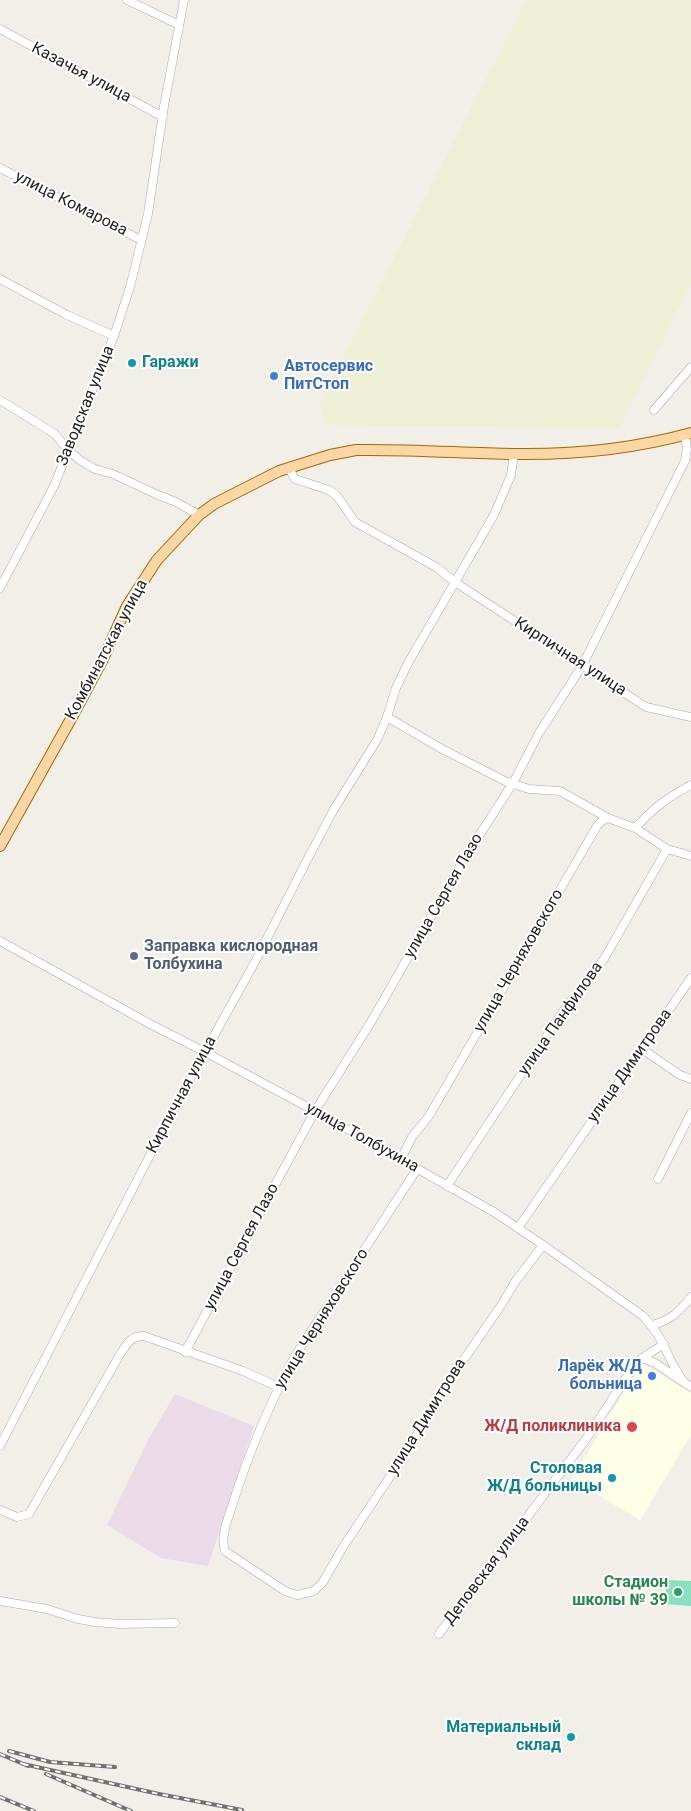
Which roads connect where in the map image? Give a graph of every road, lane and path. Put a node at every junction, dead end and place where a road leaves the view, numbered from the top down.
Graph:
1 (127, 0) edge
2 (184, 0) edge
3 (179, 25) junction
4 (0, 29) edge
5 (163, 117) junction
6 (0, 168) edge
7 (141, 240) junction
8 (0, 280) edge
9 (114, 336) junction
10 (691, 368) edge
11 (0, 400) edge
12 (654, 410) dead end
13 (688, 434) edge
14 (68, 450) junction
15 (514, 454) junction
16 (289, 468) junction
17 (200, 515) junction
18 (455, 582) junction
19 (0, 588) edge
20 (582, 666) junction
21 (387, 717) junction
22 (691, 717) edge
23 (513, 783) junction
24 (691, 785) edge
25 (608, 818) junction
26 (635, 828) junction
27 (0, 846) edge
28 (667, 849) junction
29 (691, 856) edge
30 (0, 941) edge
31 (691, 978) edge
32 (642, 1049) junction
33 (205, 1052) junction
34 (691, 1079) edge
35 (315, 1111) junction
36 (691, 1113) edge
37 (401, 1159) junction
38 (417, 1169) junction
39 (658, 1179) dead end
40 (448, 1186) junction
41 (518, 1228) junction
42 (543, 1245) junction
43 (689, 1302) edge
44 (652, 1325) junction
45 (664, 1344) junction
46 (185, 1352) junction
47 (642, 1358) junction
48 (684, 1382) junction
49 (279, 1387) junction
50 (691, 1387) edge
51 (0, 1446) edge
52 (0, 1510) edge
53 (314, 1591) joint
54 (0, 1601) edge
55 (175, 1623) dead end
56 (439, 1634) dead end

1 - 3 street
2 - 3 street, Заводская улица
3 - 5 street, Заводская улица
4 - 5 street, Казачья улица
5 - 7 street, Заводская улица
6 - 7 street, улица Комарова
7 - 9 street, Заводская улица
8 - 9 street
9 - 14 street, Заводская улица
10 - 12 street
11 - 14 street
13 - 15 main road, Комбинатская улица
13 - 20 street, улица Сергея Лазо
14 - 17 street
14 - 19 street, Заводская улица
15 - 16 main road, Комбинатская улица
15 - 18 street
16 - 17 main road, Комбинатская улица
16 - 18 street, Кирпичная улица
17 - 27 main road, Комбинатская улица
18 - 20 street, Кирпичная улица
18 - 21 street, Кирпичная улица
20 - 22 street, Кирпичная улица
20 - 23 street, улица Сергея Лазо
21 - 23 street
21 - 33 street, Кирпичная улица
23 - 25 street
23 - 35 street, улица Сергея Лазо
24 - 26 street
25 - 26 street
25 - 37 street, улица Черняховского
26 - 28 street
28 - 29 street
28 - 40 street, улица Панфилова
30 - 33 street, улица Толбухина
31 - 32 street, улица Димитрова
32 - 34 street
32 - 41 street, улица Димитрова
33 - 35 street, улица Толбухина
33 - 51 street, Кирпичная улица
35 - 37 street, улица Толбухина
35 - 46 street, улица Сергея Лазо
36 - 39 street
37 - 38 street, улица Толбухина
38 - 40 street, улица Толбухина
38 - 49 street, улица Черняховского
40 - 41 street, улица Толбухина
41 - 42 street, улица Толбухина
42 - 44 street, улица Толбухина
42 - 53 street, улица Димитрова
43 - 44 street
44 - 45 street, улица Толбухина
45 - 47 street, Деповская улица
45 - 48 street, улица Толбухина
46 - 49 street
46 - 52 street
47 - 48 street, улица Толбухина
47 - 56 street, Деповская улица
48 - 50 street, улица Толбухина
49 - 53 street, улица Черняховского
54 - 55 street

